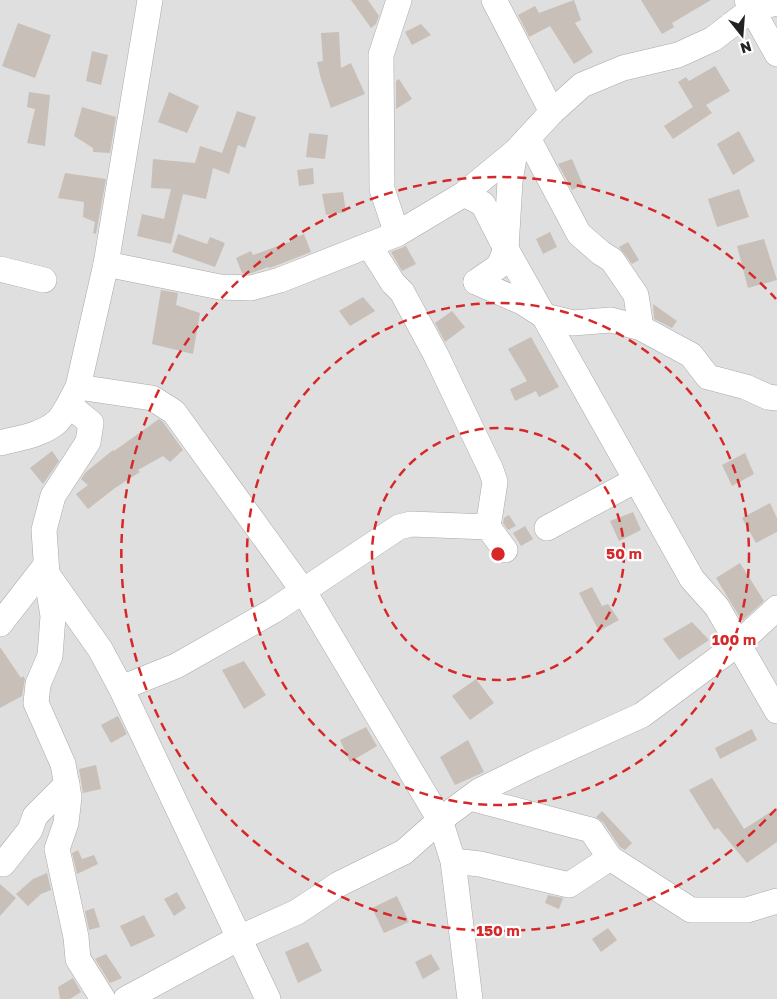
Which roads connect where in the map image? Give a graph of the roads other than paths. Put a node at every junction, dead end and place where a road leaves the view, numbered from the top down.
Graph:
1 (150, 0) edge
2 (399, 0) edge
3 (494, 0) edge
4 (777, 3) edge
5 (750, 4) edge
6 (777, 54) edge
7 (552, 112) junction
8 (521, 145) junction
9 (464, 194) junction
10 (396, 234) junction
11 (368, 245) junction
12 (506, 249) junction
13 (106, 264) junction
14 (0, 269) edge
15 (44, 280) dead end
16 (544, 316) junction
17 (641, 328) junction
18 (73, 396) junction
19 (777, 398) edge
20 (0, 443) edge
21 (636, 480) junction
22 (488, 527) junction
23 (547, 528) dead end
24 (505, 550) dead end
25 (46, 570) junction
26 (304, 592) junction
27 (777, 608) edge
28 (0, 624) edge
29 (739, 643) junction
30 (121, 688) junction
31 (777, 711) edge
32 (66, 784) junction
33 (470, 798) junction
34 (440, 820) junction
35 (610, 858) junction
36 (453, 860) junction
37 (4, 864) dead end
38 (777, 901) edge
39 (239, 938) junction
40 (147, 995) edge
41 (103, 999) edge
42 (268, 999) edge
43 (470, 999) edge

1 - 13 street
2 - 10 street
3 - 7 street
4 - 5 street
5 - 6 street
5 - 7 street
7 - 8 street
8 - 9 street
8 - 12 street
8 - 17 street
9 - 10 street
9 - 12 street
10 - 11 street
11 - 13 street
11 - 22 street
12 - 16 street
12 - 16 street
13 - 18 street
14 - 15 street
16 - 17 street
16 - 21 street
17 - 19 street
18 - 20 street
18 - 25 street
18 - 26 street
21 - 23 street
21 - 29 street
22 - 24 street
22 - 26 street
25 - 28 street
25 - 30 street
25 - 32 street
26 - 30 street
26 - 34 street
27 - 29 street
29 - 31 street
29 - 33 street
30 - 39 street
32 - 37 street
32 - 41 street
33 - 34 street
33 - 35 street
34 - 36 street
34 - 39 street
35 - 36 street
35 - 38 street
36 - 43 street
39 - 40 street
39 - 42 street

